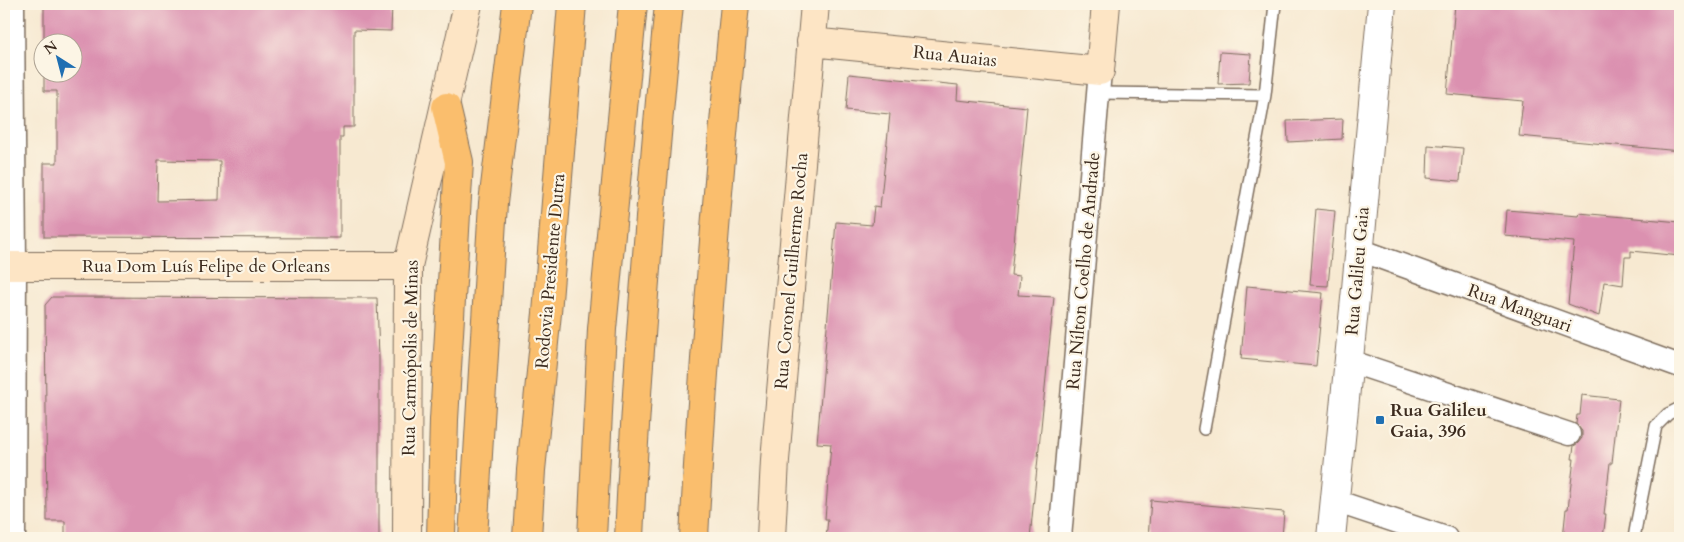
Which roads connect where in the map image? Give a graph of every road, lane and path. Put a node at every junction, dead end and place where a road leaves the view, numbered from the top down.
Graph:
1 (12, 4) edge
2 (468, 4) edge
3 (517, 4) edge
4 (572, 4) edge
5 (632, 4) edge
6 (669, 4) edge
7 (735, 4) edge
8 (815, 4) edge
9 (1106, 4) edge
10 (1275, 4) edge
11 (1382, 4) edge
12 (811, 42) junction
13 (1099, 82) junction
14 (1265, 95) junction
15 (446, 107) junction
16 (1360, 250) junction
17 (10, 266) edge
18 (408, 266) junction
19 (1349, 361) junction
20 (1680, 366) edge
21 (1680, 408) edge
22 (1204, 429) dead end
23 (1569, 434) dead end
24 (1334, 501) junction
25 (14, 538) edge
26 (407, 538) edge
27 (441, 538) edge
28 (473, 538) edge
29 (527, 538) edge
30 (592, 538) edge
31 (629, 538) edge
32 (694, 538) edge
33 (771, 538) edge
34 (1060, 538) edge
35 (1331, 538) edge
36 (1446, 538) edge
37 (1634, 538) edge

1 - 17 street
2 - 15 main road, Rua Carmópolis de Minas
3 - 28 highway
4 - 29 highway, Rodovia Presidente Dutra
5 - 30 highway
6 - 31 highway
7 - 32 highway
8 - 12 main road, Rua Coronel Guilherme Rocha
9 - 13 main road, Rua Nílton Coelho de Andrade
10 - 14 lane
11 - 16 street, Rua Galileu Gaia
12 - 13 main road, Rua Auaias
12 - 33 main road, Rua Coronel Guilherme Rocha
13 - 14 lane
13 - 34 street, Rua Nílton Coelho de Andrade
14 - 22 lane
15 - 18 main road, Rua Carmópolis de Minas
15 - 27 highway
16 - 19 street, Rua Galileu Gaia
16 - 20 street, Rua Manguari
17 - 18 main road, Rua Dom Luís Felipe de Orleans
17 - 25 street
18 - 26 main road, Rua Carmópolis de Minas
19 - 23 street
19 - 24 street, Rua Galileu Gaia
21 - 37 lane
24 - 35 street, Rua Galileu Gaia
24 - 36 street

